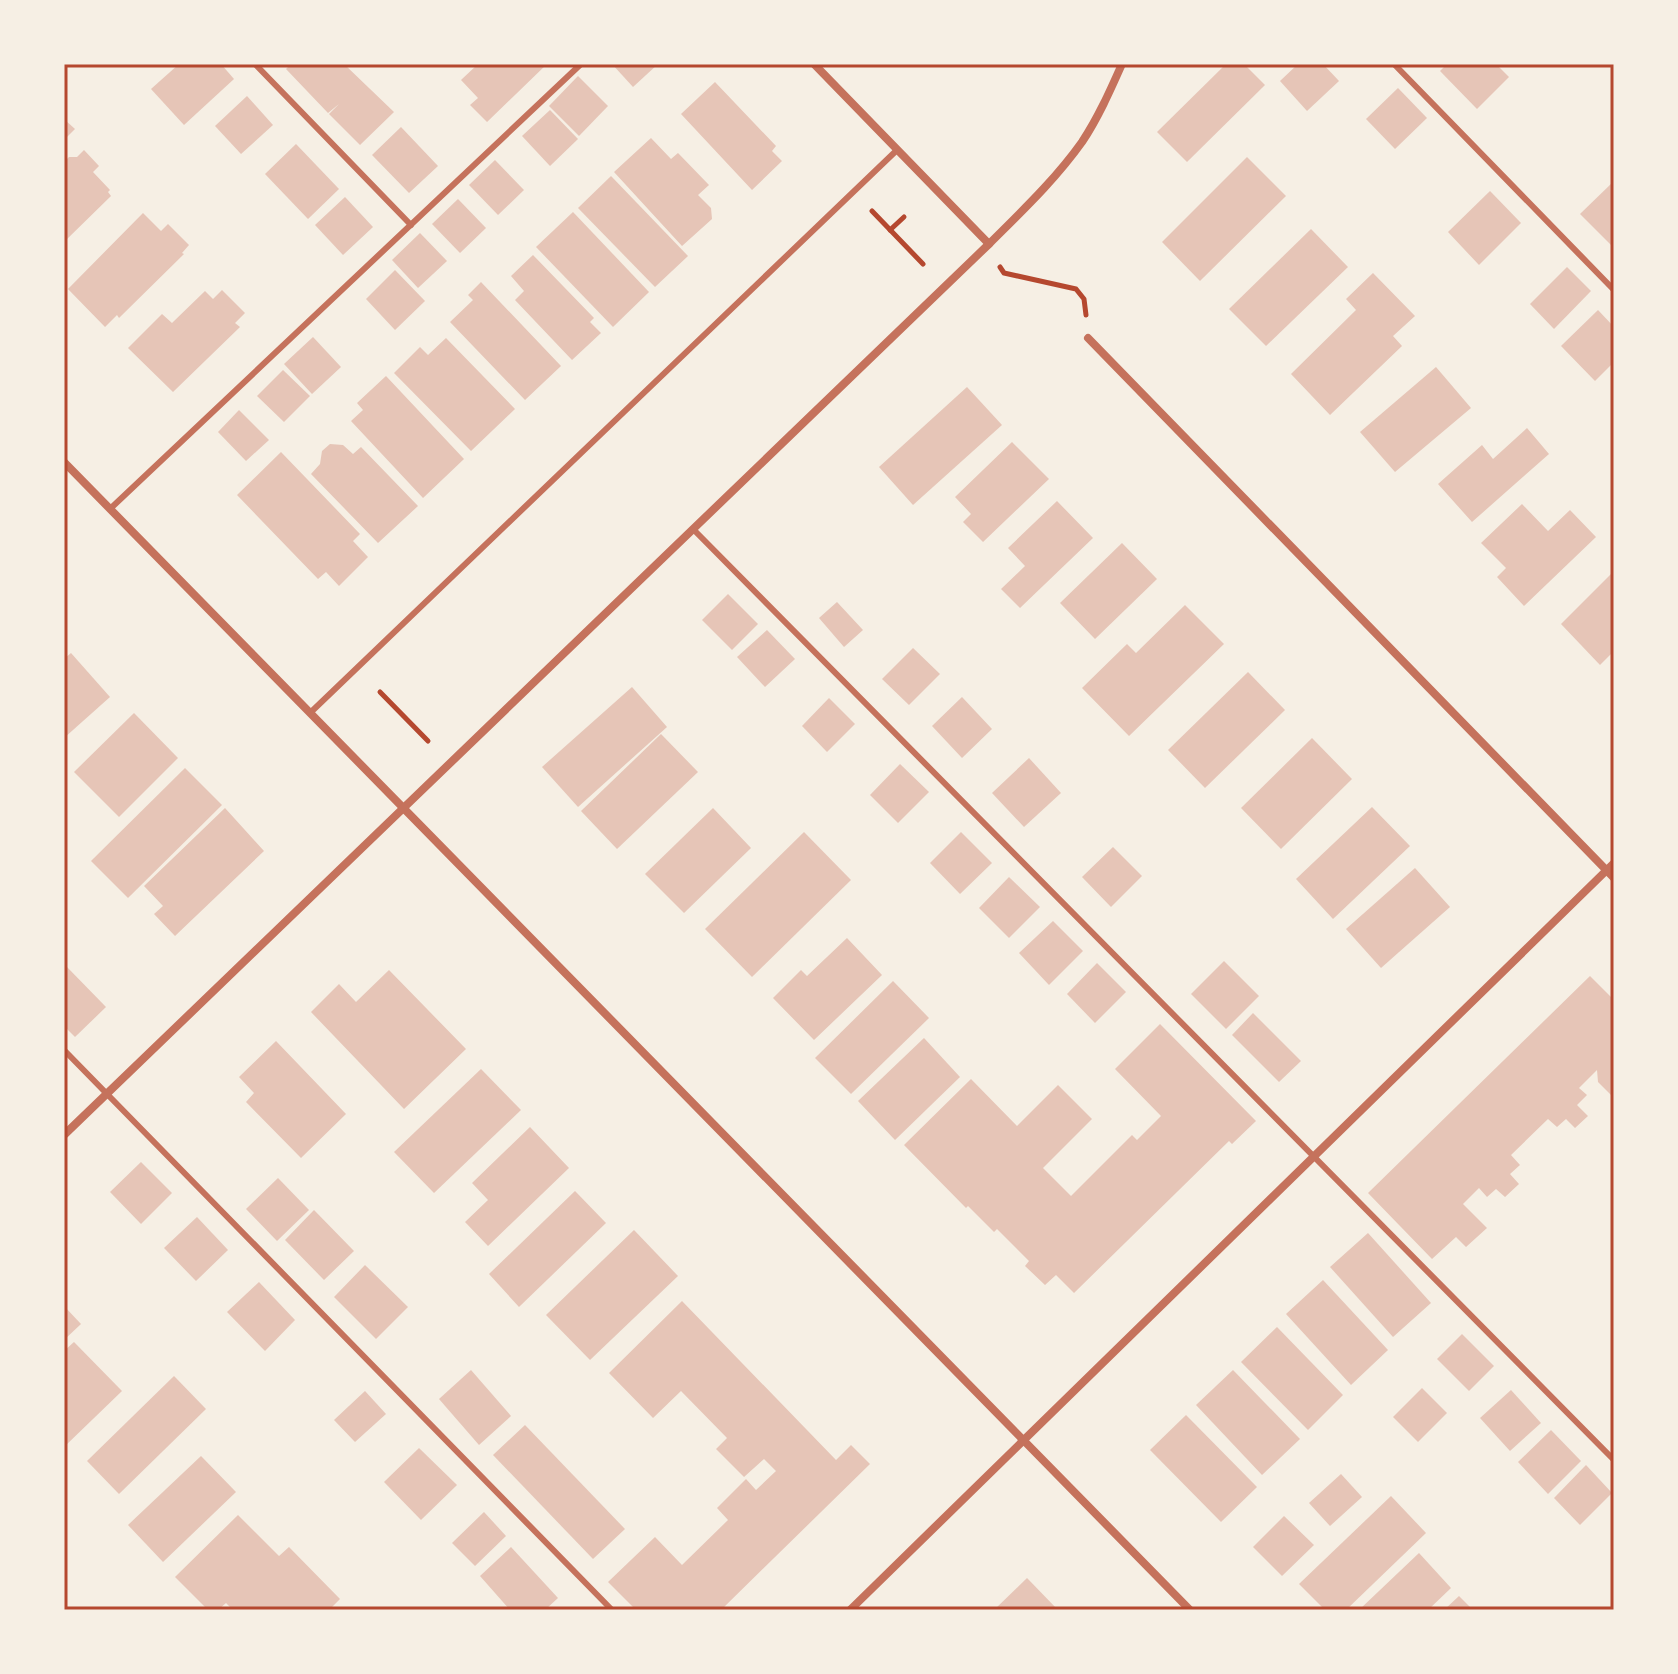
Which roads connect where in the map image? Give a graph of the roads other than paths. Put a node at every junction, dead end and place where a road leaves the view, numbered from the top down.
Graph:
1 (255, 64) edge
2 (581, 64) edge
3 (814, 64) edge
4 (1122, 64) edge
5 (1394, 64) edge
6 (897, 150) junction
7 (411, 225) junction
8 (989, 244) junction
9 (1614, 290) edge
10 (1088, 338) dead end
11 (64, 462) edge
12 (110, 509) junction
13 (693, 529) junction
14 (310, 713) junction
15 (403, 808) junction
16 (1614, 863) edge
17 (1607, 871) junction
18 (1614, 878) edge
19 (64, 1050) edge
20 (107, 1094) junction
21 (64, 1135) edge
22 (1316, 1156) junction
23 (1025, 1441) junction
24 (1614, 1460) edge
25 (612, 1610) edge
26 (850, 1610) edge
27 (1190, 1610) edge

1 - 7 lane
2 - 7 lane
3 - 6 street
4 - 8 street
5 - 9 lane
6 - 8 street
6 - 14 lane
7 - 12 lane
8 - 13 street
10 - 17 street
11 - 12 street
12 - 14 street
13 - 15 street
13 - 22 lane
14 - 15 street
15 - 20 street
15 - 23 street
16 - 17 street
17 - 18 street
17 - 22 street
19 - 20 lane
20 - 21 street
20 - 25 lane
22 - 23 street
22 - 24 lane
23 - 26 street
23 - 27 street

